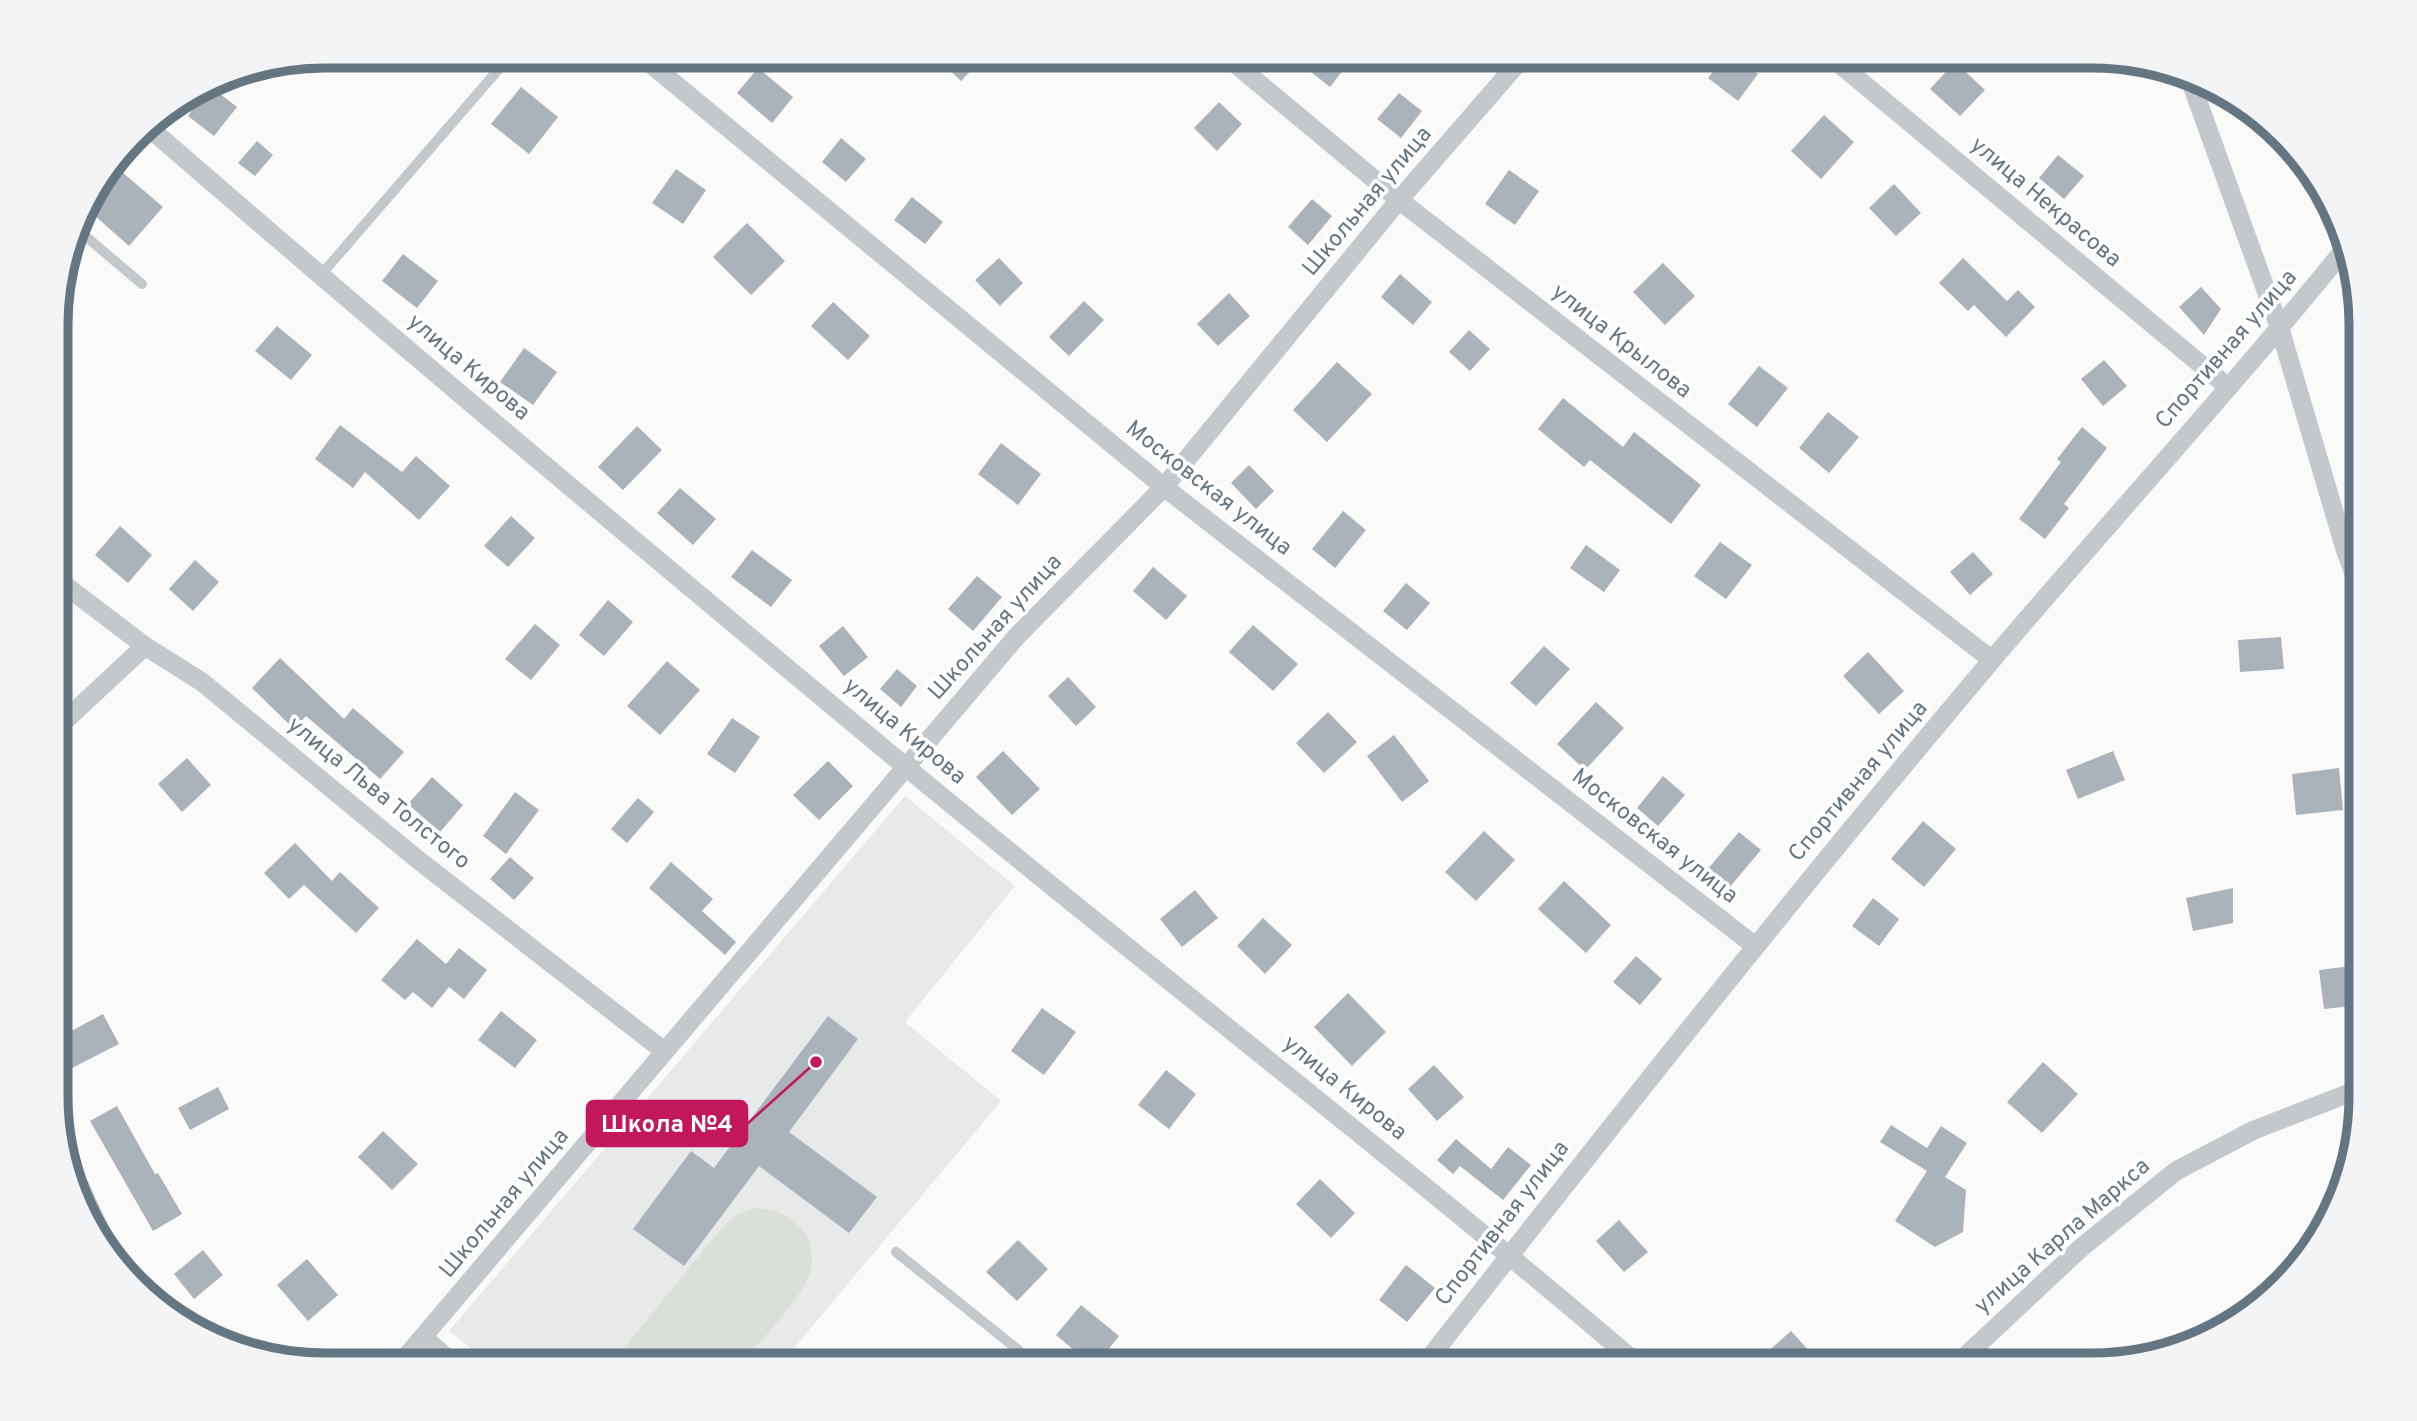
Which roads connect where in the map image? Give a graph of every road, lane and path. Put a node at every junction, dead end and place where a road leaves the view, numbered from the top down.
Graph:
1 (500, 68) edge
2 (656, 68) edge
3 (1240, 68) edge
4 (1514, 68) edge
5 (1844, 68) edge
6 (2194, 90) edge
7 (155, 133) edge
8 (1399, 200) junction
9 (85, 236) edge
10 (2339, 256) edge
11 (320, 276) junction
12 (142, 284) dead end
13 (2280, 329) junction
14 (2228, 387) junction
15 (1164, 487) junction
16 (2349, 560) edge
17 (68, 588) edge
18 (145, 646) junction
19 (1992, 660) junction
20 (68, 718) edge
21 (906, 767) junction
22 (1755, 946) junction
23 (664, 1051) junction
24 (2349, 1093) edge
25 (896, 1252) dead end
26 (1510, 1255) junction
27 (424, 1338) junction
28 (411, 1353) edge
29 (441, 1353) edge
30 (1022, 1353) edge
31 (1433, 1353) edge
32 (1625, 1353) edge
33 (1969, 1353) edge

1 - 11 lane
2 - 15 street, Московская улица
3 - 8 street, улица Крылова
4 - 8 street, Школьная улица
5 - 14 street, улица Некрасова
6 - 13 street
7 - 11 street, улица Кирова
8 - 15 street, Школьная улица
8 - 19 street, улица Крылова
9 - 12 lane
10 - 13 street, Спортивная улица
11 - 21 street, улица Кирова
13 - 14 street, Спортивная улица
13 - 16 street
14 - 19 street, Спортивная улица
15 - 21 street, Школьная улица
15 - 22 street, Московская улица
17 - 18 street, улица Льва Толстого
18 - 20 street
18 - 23 street, улица Льва Толстого
19 - 22 street, Спортивная улица
21 - 23 street, Школьная улица
21 - 26 street, улица Кирова
22 - 26 street, Спортивная улица
23 - 27 street, Школьная улица
24 - 33 street, улица Карла Маркса
25 - 30 lane
26 - 31 street, Спортивная улица
26 - 32 street, улица Кирова
27 - 28 street, Школьная улица
27 - 29 street

